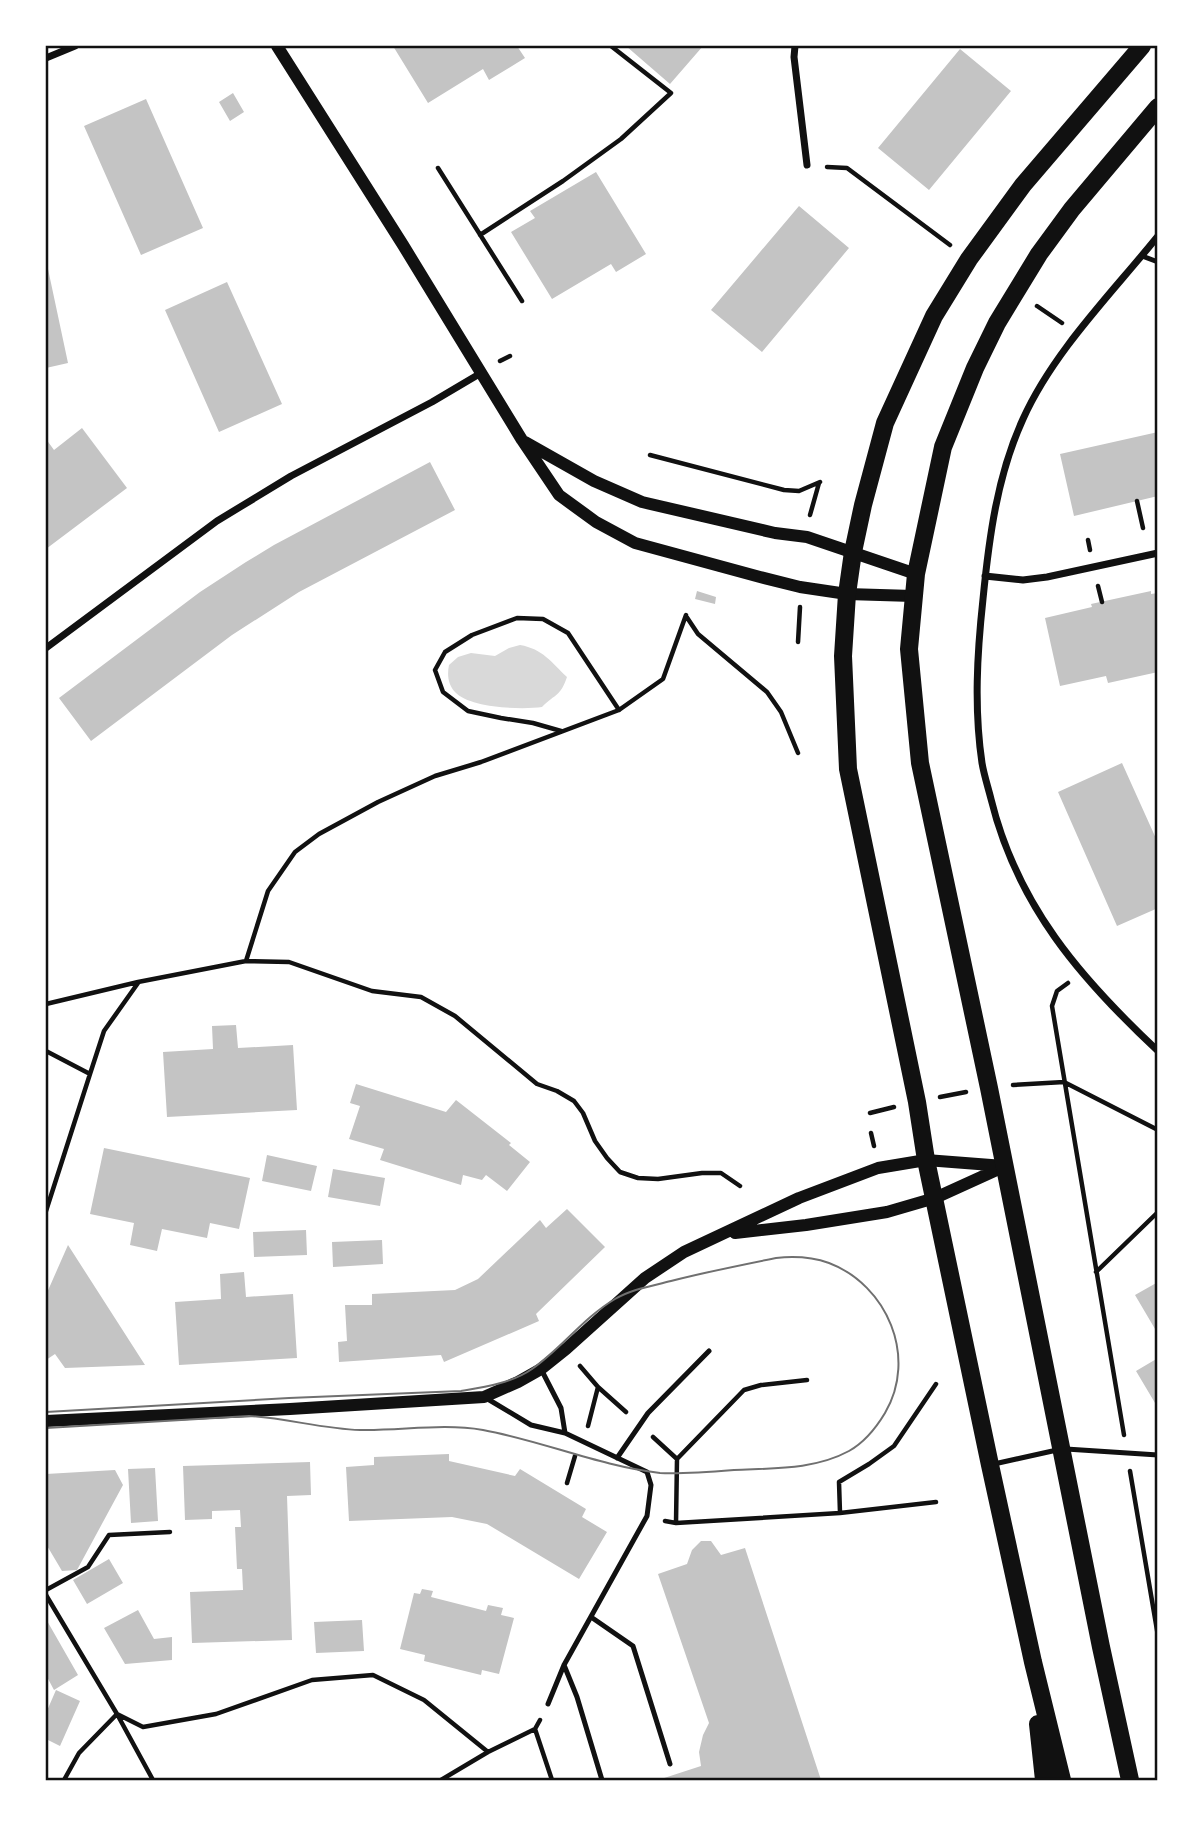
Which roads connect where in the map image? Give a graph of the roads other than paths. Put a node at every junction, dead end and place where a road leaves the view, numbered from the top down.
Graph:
1 (75, 46) edge
2 (277, 46) edge
3 (795, 46) edge
4 (1142, 46) edge
5 (46, 58) edge
6 (1157, 107) edge
7 (807, 165) road end
8 (1157, 236) edge
9 (1142, 256) junction
10 (1157, 262) edge
11 (481, 373) junction
12 (522, 440) junction
13 (853, 552) junction
14 (1157, 553) edge
15 (916, 574) junction
16 (985, 576) junction
17 (847, 594) junction
18 (914, 596) junction
19 (46, 648) edge
20 (1157, 1051) edge
21 (926, 1160) junction
22 (1004, 1166) junction
23 (934, 1198) junction
24 (724, 1234) junction
25 (709, 1351) dead end
26 (541, 1369) junction
27 (484, 1396) junction
28 (46, 1421) edge
29 (565, 1433) junction
30 (1063, 1449) junction
31 (1157, 1455) edge
32 (617, 1458) junction
33 (990, 1465) junction
34 (591, 1617) junction
35 (1032, 1662) junction
36 (564, 1665) junction
37 (548, 1704) road end
38 (670, 1763) dead end
39 (602, 1780) edge
40 (1044, 1780) edge
41 (1062, 1780) edge
42 (1130, 1780) edge

1 - 5 street
2 - 11 street
3 - 7 street
4 - 13 main road
6 - 15 main road
8 - 9 street
9 - 10 lane
9 - 16 street
11 - 12 street
11 - 19 street
12 - 13 street
12 - 17 street
13 - 15 street
13 - 17 main road
14 - 16 street
15 - 18 main road
16 - 20 street
17 - 18 street
17 - 21 main road
18 - 22 main road
21 - 22 street
21 - 23 main road
21 - 24 street
22 - 23 street
22 - 30 main road
23 - 24 street
23 - 33 main road
24 - 26 street
25 - 32 lane
26 - 27 street
26 - 29 lane
27 - 28 street
27 - 29 lane
29 - 32 lane
30 - 31 lane
30 - 33 lane
30 - 42 main road
32 - 34 lane
33 - 35 main road
34 - 36 lane
34 - 38 lane
35 - 40 main road
35 - 41 main road
36 - 37 lane
36 - 39 lane

